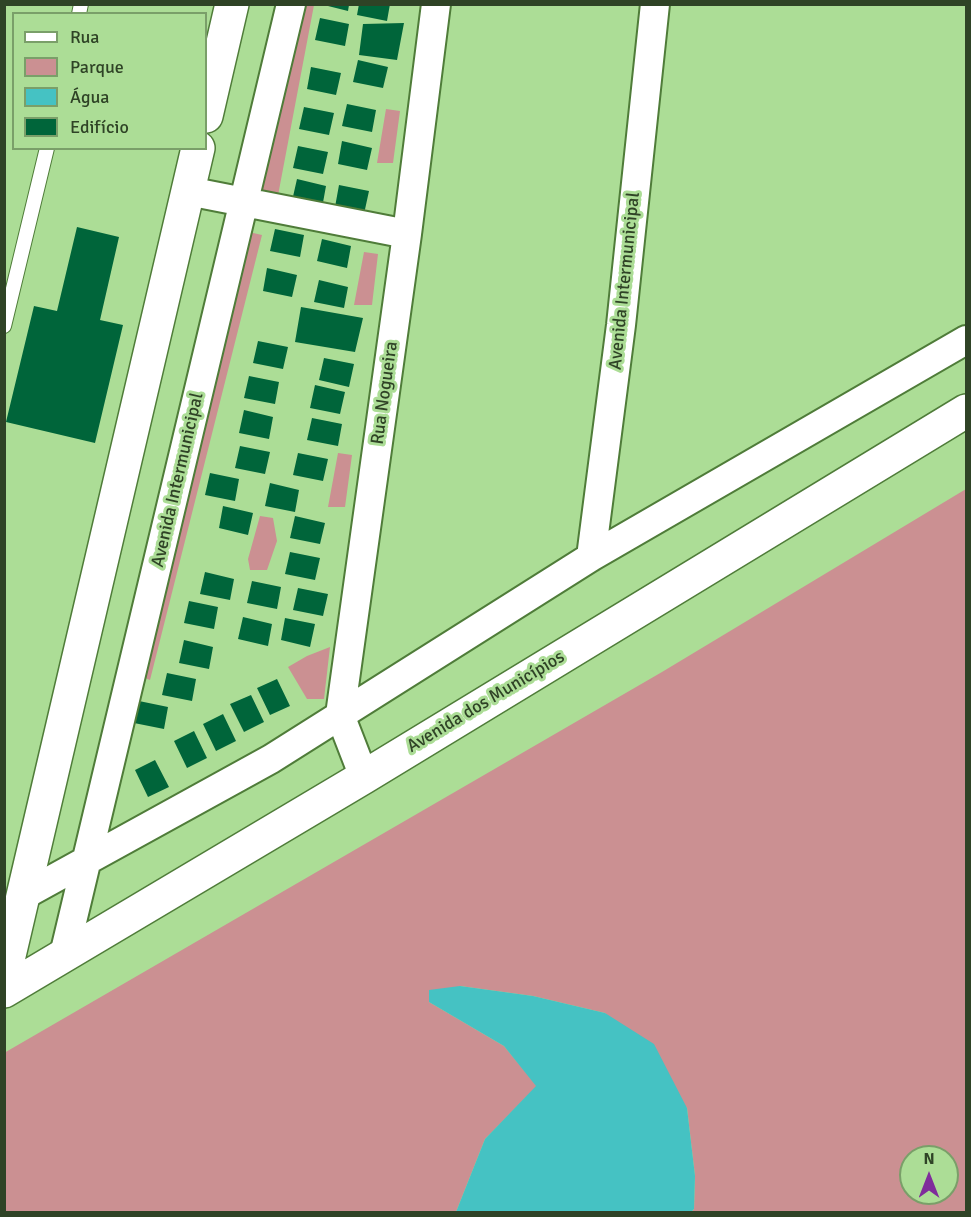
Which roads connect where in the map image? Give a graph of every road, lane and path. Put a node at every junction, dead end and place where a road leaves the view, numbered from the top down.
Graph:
1 (231, 4) edge
2 (291, 4) edge
3 (436, 4) edge
4 (655, 4) edge
5 (207, 112) edge
6 (47, 150) edge
7 (198, 150) edge
8 (188, 191) junction
9 (245, 203) junction
10 (407, 234) junction
11 (4, 326) edge
12 (966, 340) edge
13 (966, 411) edge
14 (591, 557) junction
15 (340, 716) junction
16 (364, 777) junction
17 (87, 861) junction
18 (24, 895) junction
19 (64, 955) junction
20 (4, 978) edge
21 (4, 991) edge

1 - 5 main road
2 - 9 street, Avenida Intermunicipal
3 - 10 street, Rua Nogueira
4 - 14 street, Avenida Intermunicipal
6 - 11 lane
7 - 8 main road
8 - 9 street
8 - 18 main road
9 - 10 street
9 - 17 street, Avenida Intermunicipal
10 - 15 street, Rua Nogueira
12 - 14 street
13 - 16 main road, Avenida dos Municípios
14 - 15 street
15 - 16 street, Rua Nogueira
15 - 17 street
16 - 19 main road, Avenida dos Municípios
17 - 18 street
17 - 19 street, Avenida Intermunicipal
18 - 20 main road
19 - 21 main road, Avenida dos Municípios

